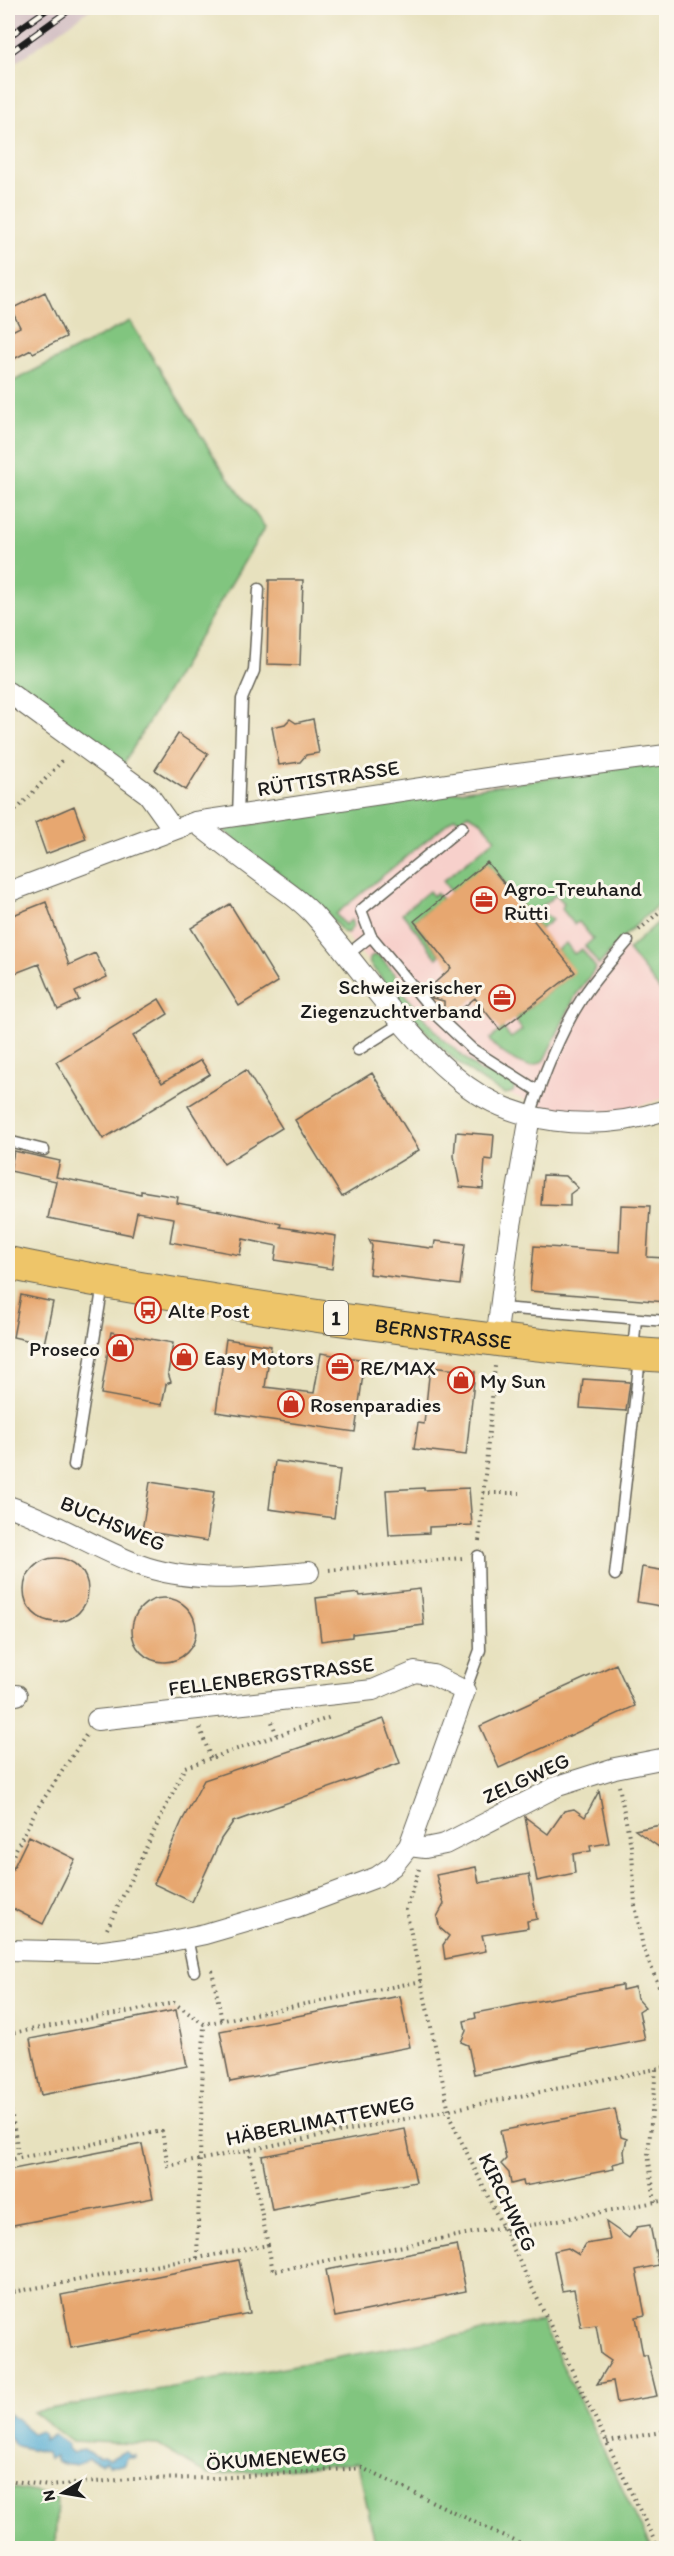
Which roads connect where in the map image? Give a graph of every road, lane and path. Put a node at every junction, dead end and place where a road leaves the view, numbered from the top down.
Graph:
1 (259, 589) dead end
2 (8, 692) edge
3 (79, 743) junction
4 (666, 755) edge
5 (238, 816) junction
6 (8, 819) edge
7 (195, 822) junction
8 (462, 827) dead end
9 (173, 829) junction
10 (8, 892) edge
11 (666, 906) edge
12 (371, 936) junction
13 (628, 941) joint
14 (347, 955) junction
15 (403, 1022) junction
16 (358, 1050) dead end
17 (538, 1090) junction
18 (666, 1110) edge
19 (530, 1116) junction
20 (8, 1141) edge
21 (44, 1150) dead end
22 (8, 1263) edge
23 (103, 1283) junction
24 (501, 1308) junction
25 (636, 1319) junction
26 (666, 1321) edge
27 (496, 1341) junction
28 (647, 1355) edge
29 (74, 1465) dead end
30 (483, 1493) junction
31 (520, 1493) dead end
32 (8, 1506) edge
33 (478, 1556) junction
34 (309, 1572) joint
35 (615, 1575) dead end
36 (465, 1691) junction
37 (344, 1694) junction
38 (194, 1710) junction
39 (97, 1720) joint
40 (666, 1758) edge
41 (211, 1759) junction
42 (622, 1804) dead end
43 (417, 1847) junction
44 (8, 1865) edge
45 (187, 1938) junction
46 (8, 1950) edge
47 (96, 1952) junction
48 (194, 1971) dead end
49 (213, 1976) dead end
50 (422, 1982) junction
51 (666, 2004) edge
52 (222, 2021) junction
53 (204, 2024) junction
54 (8, 2034) edge
55 (666, 2067) edge
56 (656, 2069) junction
57 (8, 2093) edge
58 (449, 2110) junction
59 (249, 2149) junction
60 (19, 2157) junction
61 (201, 2159) junction
62 (8, 2160) edge
63 (666, 2200) edge
64 (655, 2202) junction
65 (504, 2228) junction
66 (268, 2245) junction
67 (197, 2258) junction
68 (8, 2293) edge
69 (666, 2431) edge
70 (607, 2442) junction
71 (8, 2480) edge
72 (530, 2548) edge
73 (658, 2548) edge

1 - 5 lane
2 - 3 street
3 - 6 path
3 - 9 street
4 - 5 street, RÜTTISTRASSE
5 - 7 street, RÜTTISTRASSE
7 - 9 street, RÜTTISTRASSE
7 - 14 street
8 - 12 lane
9 - 10 street, RÜTTISTRASSE
11 - 13 path
12 - 14 lane
12 - 17 lane
13 - 17 lane
14 - 15 street
15 - 16 lane
15 - 19 street
17 - 19 lane
18 - 19 street
19 - 24 street
20 - 21 lane
22 - 23 main road, BERNSTRASSE / 1
23 - 27 main road, BERNSTRASSE / 1
23 - 29 lane
24 - 25 lane
24 - 27 street
25 - 26 lane
25 - 28 lane
27 - 28 main road, BERNSTRASSE / 1
27 - 30 path
28 - 35 lane
30 - 31 path
30 - 33 path
32 - 34 street, BUCHSWEG
33 - 34 path
33 - 36 lane
36 - 37 street, FELLENBERGSTRASSE
36 - 43 street
37 - 38 street, FELLENBERGSTRASSE
37 - 41 path
38 - 39 street, FELLENBERGSTRASSE
38 - 41 path
39 - 44 path
40 - 43 street, ZELGWEG
41 - 47 path
42 - 51 path
43 - 45 street
43 - 50 path, KIRCHWEG
45 - 47 street
45 - 48 lane
46 - 47 street
49 - 52 path
50 - 52 path
50 - 58 path, KIRCHWEG
52 - 53 path
53 - 54 path
53 - 61 path
55 - 56 path, HÄBERLIMATTEWEG
56 - 58 path, HÄBERLIMATTEWEG
56 - 64 path
57 - 60 path
58 - 59 path, HÄBERLIMATTEWEG
58 - 65 path, KIRCHWEG
59 - 61 path, HÄBERLIMATTEWEG
59 - 66 path
60 - 61 path, HÄBERLIMATTEWEG
60 - 62 path, HÄBERLIMATTEWEG
61 - 67 path
63 - 64 path
64 - 65 path
65 - 66 path
65 - 70 path, KIRCHWEG
66 - 67 path
67 - 68 path
69 - 70 path
70 - 73 path, KIRCHWEG
71 - 72 path, ÖKUMENEWEG

